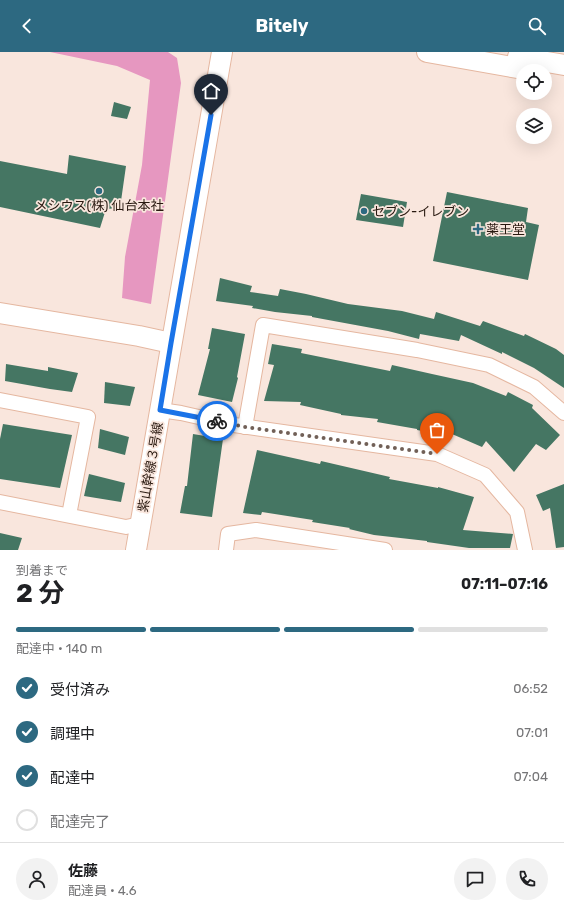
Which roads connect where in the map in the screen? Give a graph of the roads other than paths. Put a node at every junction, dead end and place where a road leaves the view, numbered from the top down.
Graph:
1 (222, 52) edge
2 (427, 52) edge
3 (503, 52) edge
4 (564, 64) edge
5 (516, 68) edge
6 (552, 74) edge
7 (564, 76) edge
8 (0, 313) edge
9 (171, 343) junction
10 (0, 400) edge
11 (160, 410) junction
12 (564, 413) edge
13 (245, 427) junction
14 (0, 502) edge
15 (69, 515) junction
16 (140, 524) junction
17 (136, 550) edge
18 (226, 550) edge
19 (385, 550) edge
20 (525, 550) edge

1 - 9 street, 紫山幹線３号線
2 - 5 street
3 - 4 street
6 - 7 street
8 - 9 street
9 - 11 street, 紫山幹線３号線
10 - 15 street
11 - 13 street
11 - 16 street, 紫山幹線３号線
12 - 13 street
13 - 20 street
14 - 15 street
15 - 16 street
16 - 17 street, 紫山幹線３号線
18 - 19 street

